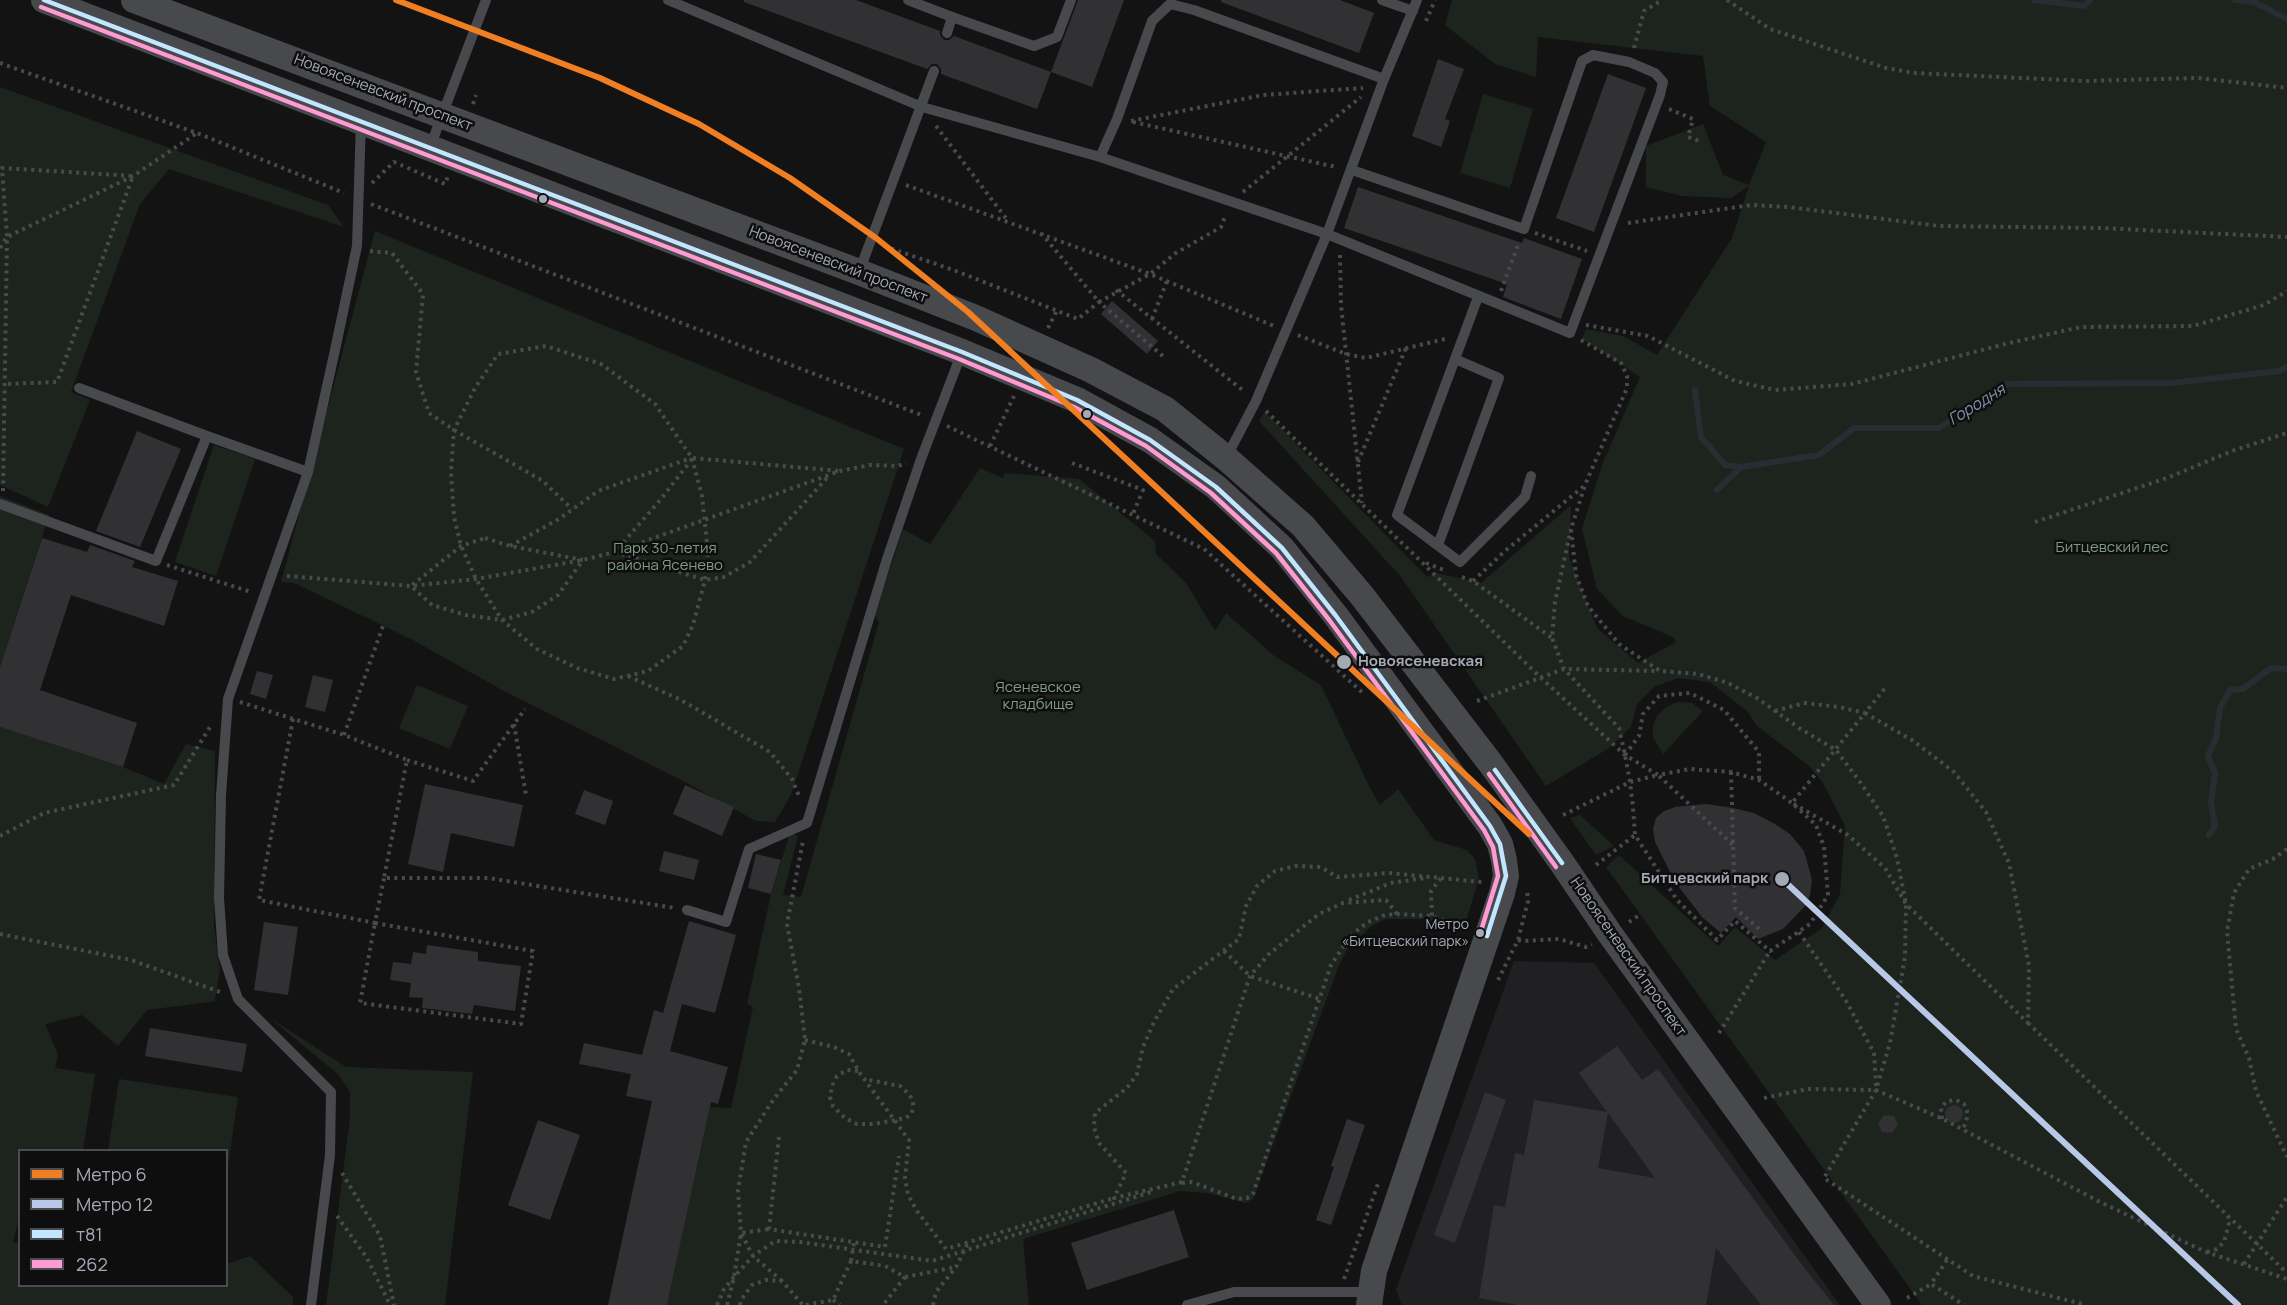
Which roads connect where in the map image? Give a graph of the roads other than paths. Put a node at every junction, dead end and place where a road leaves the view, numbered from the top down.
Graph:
1 (44, 0) edge
2 (134, 0) edge
3 (486, 0) edge
4 (668, 0) edge
5 (908, 0) edge
6 (1071, 0) edge
7 (1382, 0) edge
8 (1417, 0) edge
9 (1413, 11) junction
10 (952, 17) junction
11 (946, 33) dead end
12 (934, 71) dead end
13 (1384, 79) junction
14 (922, 107) junction
15 (442, 115) junction
16 (361, 121) junction
17 (429, 147) junction
18 (1100, 157) junction
19 (1352, 170) junction
20 (1327, 234) junction
21 (859, 272) junction
22 (1478, 297) junction
23 (962, 352) junction
24 (1455, 359) junction
25 (80, 388) dead end
26 (207, 436) junction
27 (1226, 458) junction
28 (308, 472) junction
29 (1531, 476) dead end
30 (1, 504) edge
31 (1438, 545) junction
32 (687, 910) road end
33 (1370, 1298) edge
34 (311, 1305) edge
35 (1187, 1305) edge
36 (1878, 1305) edge

1 - 16 street
2 - 15 street, Новоясеневский проспект
3 - 15 lane
4 - 14 lane
5 - 10 lane
6 - 10 lane
7 - 9 lane
8 - 9 lane
9 - 13 lane
10 - 11 lane
12 - 14 lane
13 - 18 lane
13 - 19 lane
14 - 18 lane
14 - 21 lane
15 - 17 lane
15 - 21 street, Новоясеневский проспект
16 - 17 street
16 - 28 lane
17 - 23 street
18 - 20 lane
19 - 20 lane
19 - 22 lane
20 - 22 lane
20 - 27 lane
21 - 27 street, Новоясеневский проспект
22 - 24 lane
23 - 32 lane
23 - 33 street
24 - 31 lane
24 - 31 lane
25 - 26 lane
26 - 28 lane
26 - 30 lane
27 - 36 street, Новоясеневский проспект
28 - 34 lane
29 - 31 lane
33 - 35 lane

